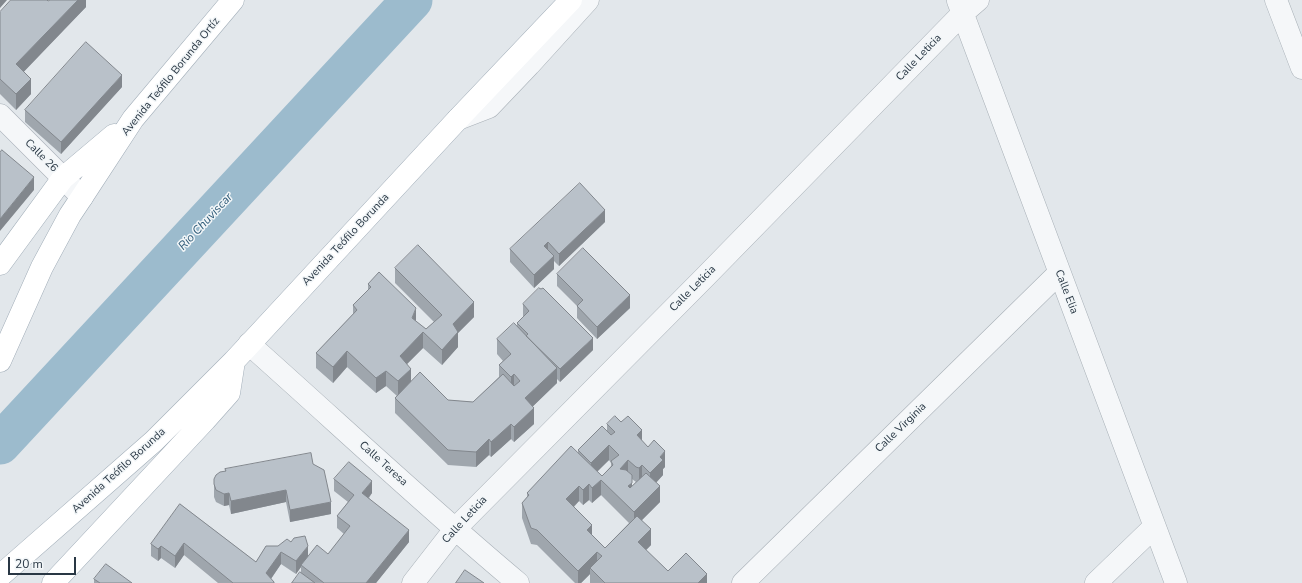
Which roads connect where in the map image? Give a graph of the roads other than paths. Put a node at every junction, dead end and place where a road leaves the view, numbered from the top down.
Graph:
1 (234, 0) edge
2 (571, 0) edge
3 (588, 0) edge
4 (1276, 0) edge
5 (966, 4) edge
6 (1302, 68) edge
7 (1, 117) edge
8 (133, 119) junction
9 (458, 119) junction
10 (63, 178) junction
11 (76, 206) junction
12 (0, 264) edge
13 (1059, 273) junction
14 (249, 344) junction
15 (0, 361) edge
16 (234, 361) junction
17 (1154, 527) junction
18 (455, 529) junction
19 (0, 576) edge
20 (53, 583) edge
21 (413, 583) edge
22 (518, 583) edge
23 (743, 583) edge
24 (1096, 583) edge
25 (1176, 583) edge

1 - 8 main road, Avenida Teófilo Borunda Ortíz
2 - 9 main road
3 - 9 street
4 - 6 street
5 - 13 street, Calle Elia
5 - 18 street, Calle Leticia
7 - 10 street, Calle 26
8 - 10 main road
8 - 11 main road, Avenida Teófilo Borunda Ortíz
9 - 14 main road, Avenida Teófilo Borunda
10 - 11 street, Calle 26
10 - 12 main road
11 - 15 main road, Avenida Teófilo Borunda Ortíz
13 - 17 street, Calle Elia
13 - 23 street, Calle Virginia
14 - 16 main road, Avenida Teófilo Borunda
14 - 18 street, Calle Teresa
16 - 19 main road, Avenida Teófilo Borunda
16 - 20 main road
17 - 24 street
17 - 25 street, Calle Elia
18 - 21 street, Calle Leticia
18 - 22 street, Calle Teresa

